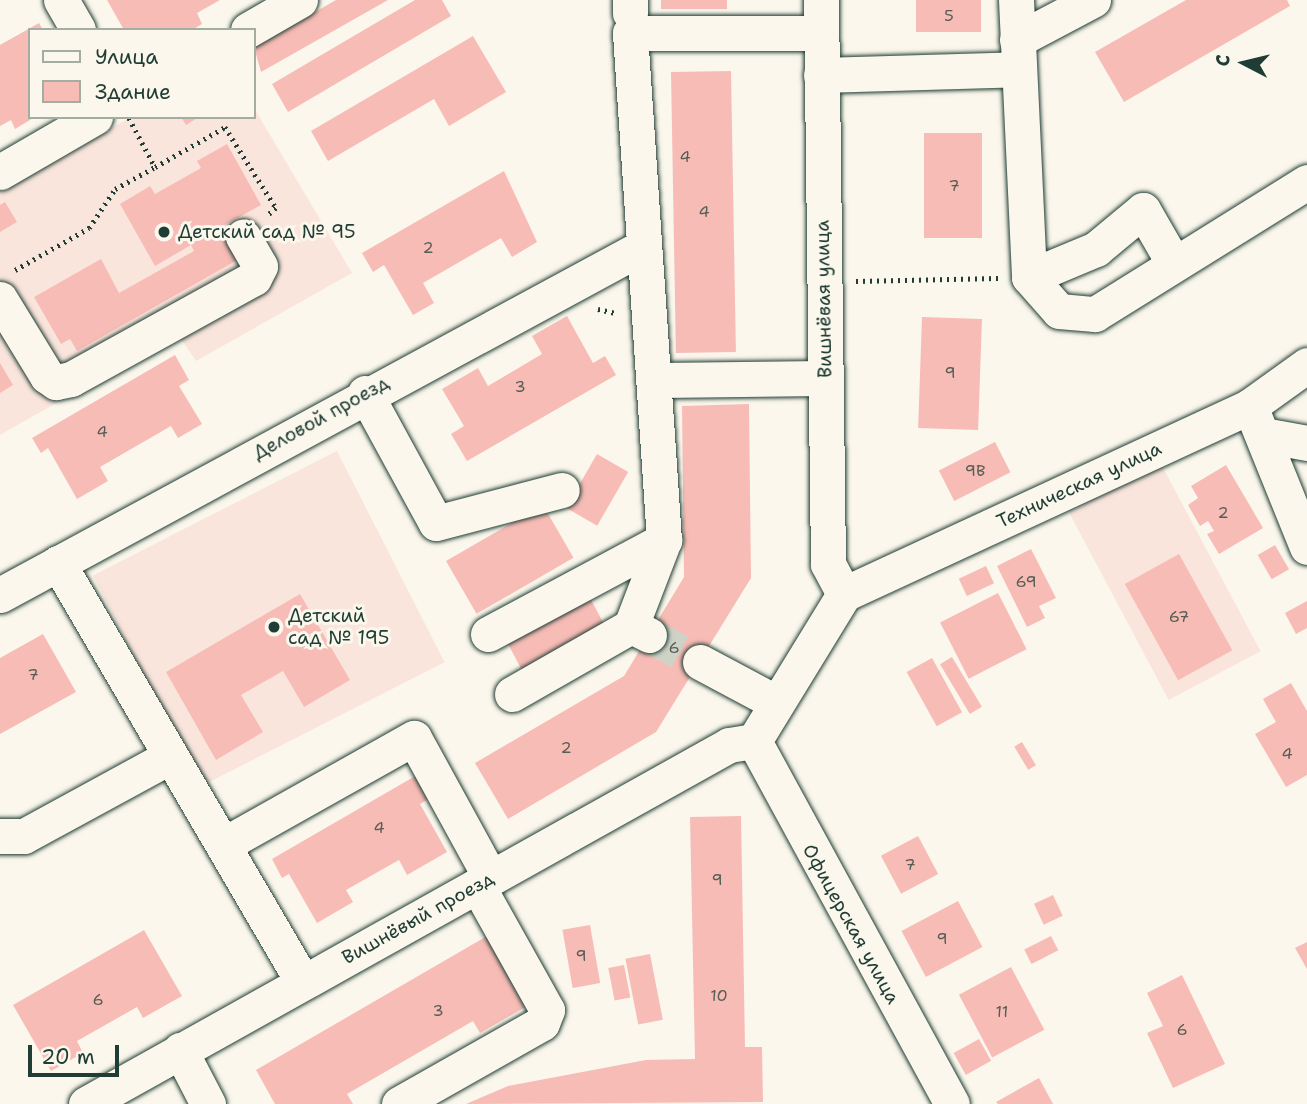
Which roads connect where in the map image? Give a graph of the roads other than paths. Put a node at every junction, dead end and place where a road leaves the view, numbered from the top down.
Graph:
1 (61, 0) edge
2 (300, 0) edge
3 (1016, 0) edge
4 (1093, 0) edge
5 (821, 17) edge
6 (77, 28) edge
7 (251, 28) edge
8 (1017, 55) junction
9 (821, 75) junction
10 (92, 119) edge
11 (0, 172) edge
12 (1307, 182) edge
13 (243, 236) road end
14 (644, 246) junction
15 (1174, 264) junction
16 (1029, 278) junction
17 (6, 286) edge
18 (1307, 365) edge
19 (825, 378) junction
20 (658, 380) junction
21 (365, 393) junction
22 (1256, 421) junction
23 (1307, 443) edge
24 (562, 490) dead end
25 (664, 540) junction
26 (1307, 547) edge
27 (58, 563) junction
28 (844, 594) junction
29 (0, 595) edge
30 (488, 634) dead end
31 (700, 662) tunnel mouth
32 (512, 694) dead end
33 (775, 702) junction
34 (754, 741) junction
35 (171, 756) junction
36 (0, 836) edge
37 (223, 845) junction
38 (484, 881) junction
39 (303, 982) junction
40 (180, 1050) junction
41 (86, 1104) edge
42 (208, 1104) edge
43 (399, 1104) edge
44 (952, 1104) edge

1 - 6 street
2 - 7 street
3 - 8 street
4 - 8 street
5 - 9 street, Вишнёвая улица
5 - 14 street
8 - 9 street
8 - 16 street
9 - 19 street, Вишнёвая улица
10 - 11 street
12 - 15 street
13 - 17 street
14 - 20 street
14 - 21 street, Деловой проезд
15 - 16 street
15 - 16 street
18 - 22 street, Техническая улица
19 - 20 street
19 - 28 street, Вишнёвая улица
20 - 25 street
21 - 24 street
21 - 27 street, Деловой проезд
22 - 23 street
22 - 26 street
22 - 28 street, Техническая улица
25 - 30 street
25 - 32 street
27 - 29 street, Деловой проезд
27 - 35 street
28 - 33 street
31 - 33 street
33 - 34 street
34 - 38 street, Вишнёвый проезд
34 - 44 street, Офицерская улица
35 - 36 street
35 - 37 street
37 - 38 street
37 - 39 street
38 - 39 street, Вишнёвый проезд
38 - 43 street
39 - 40 street, Вишнёвый проезд
40 - 41 street, Вишнёвый проезд
40 - 42 street

